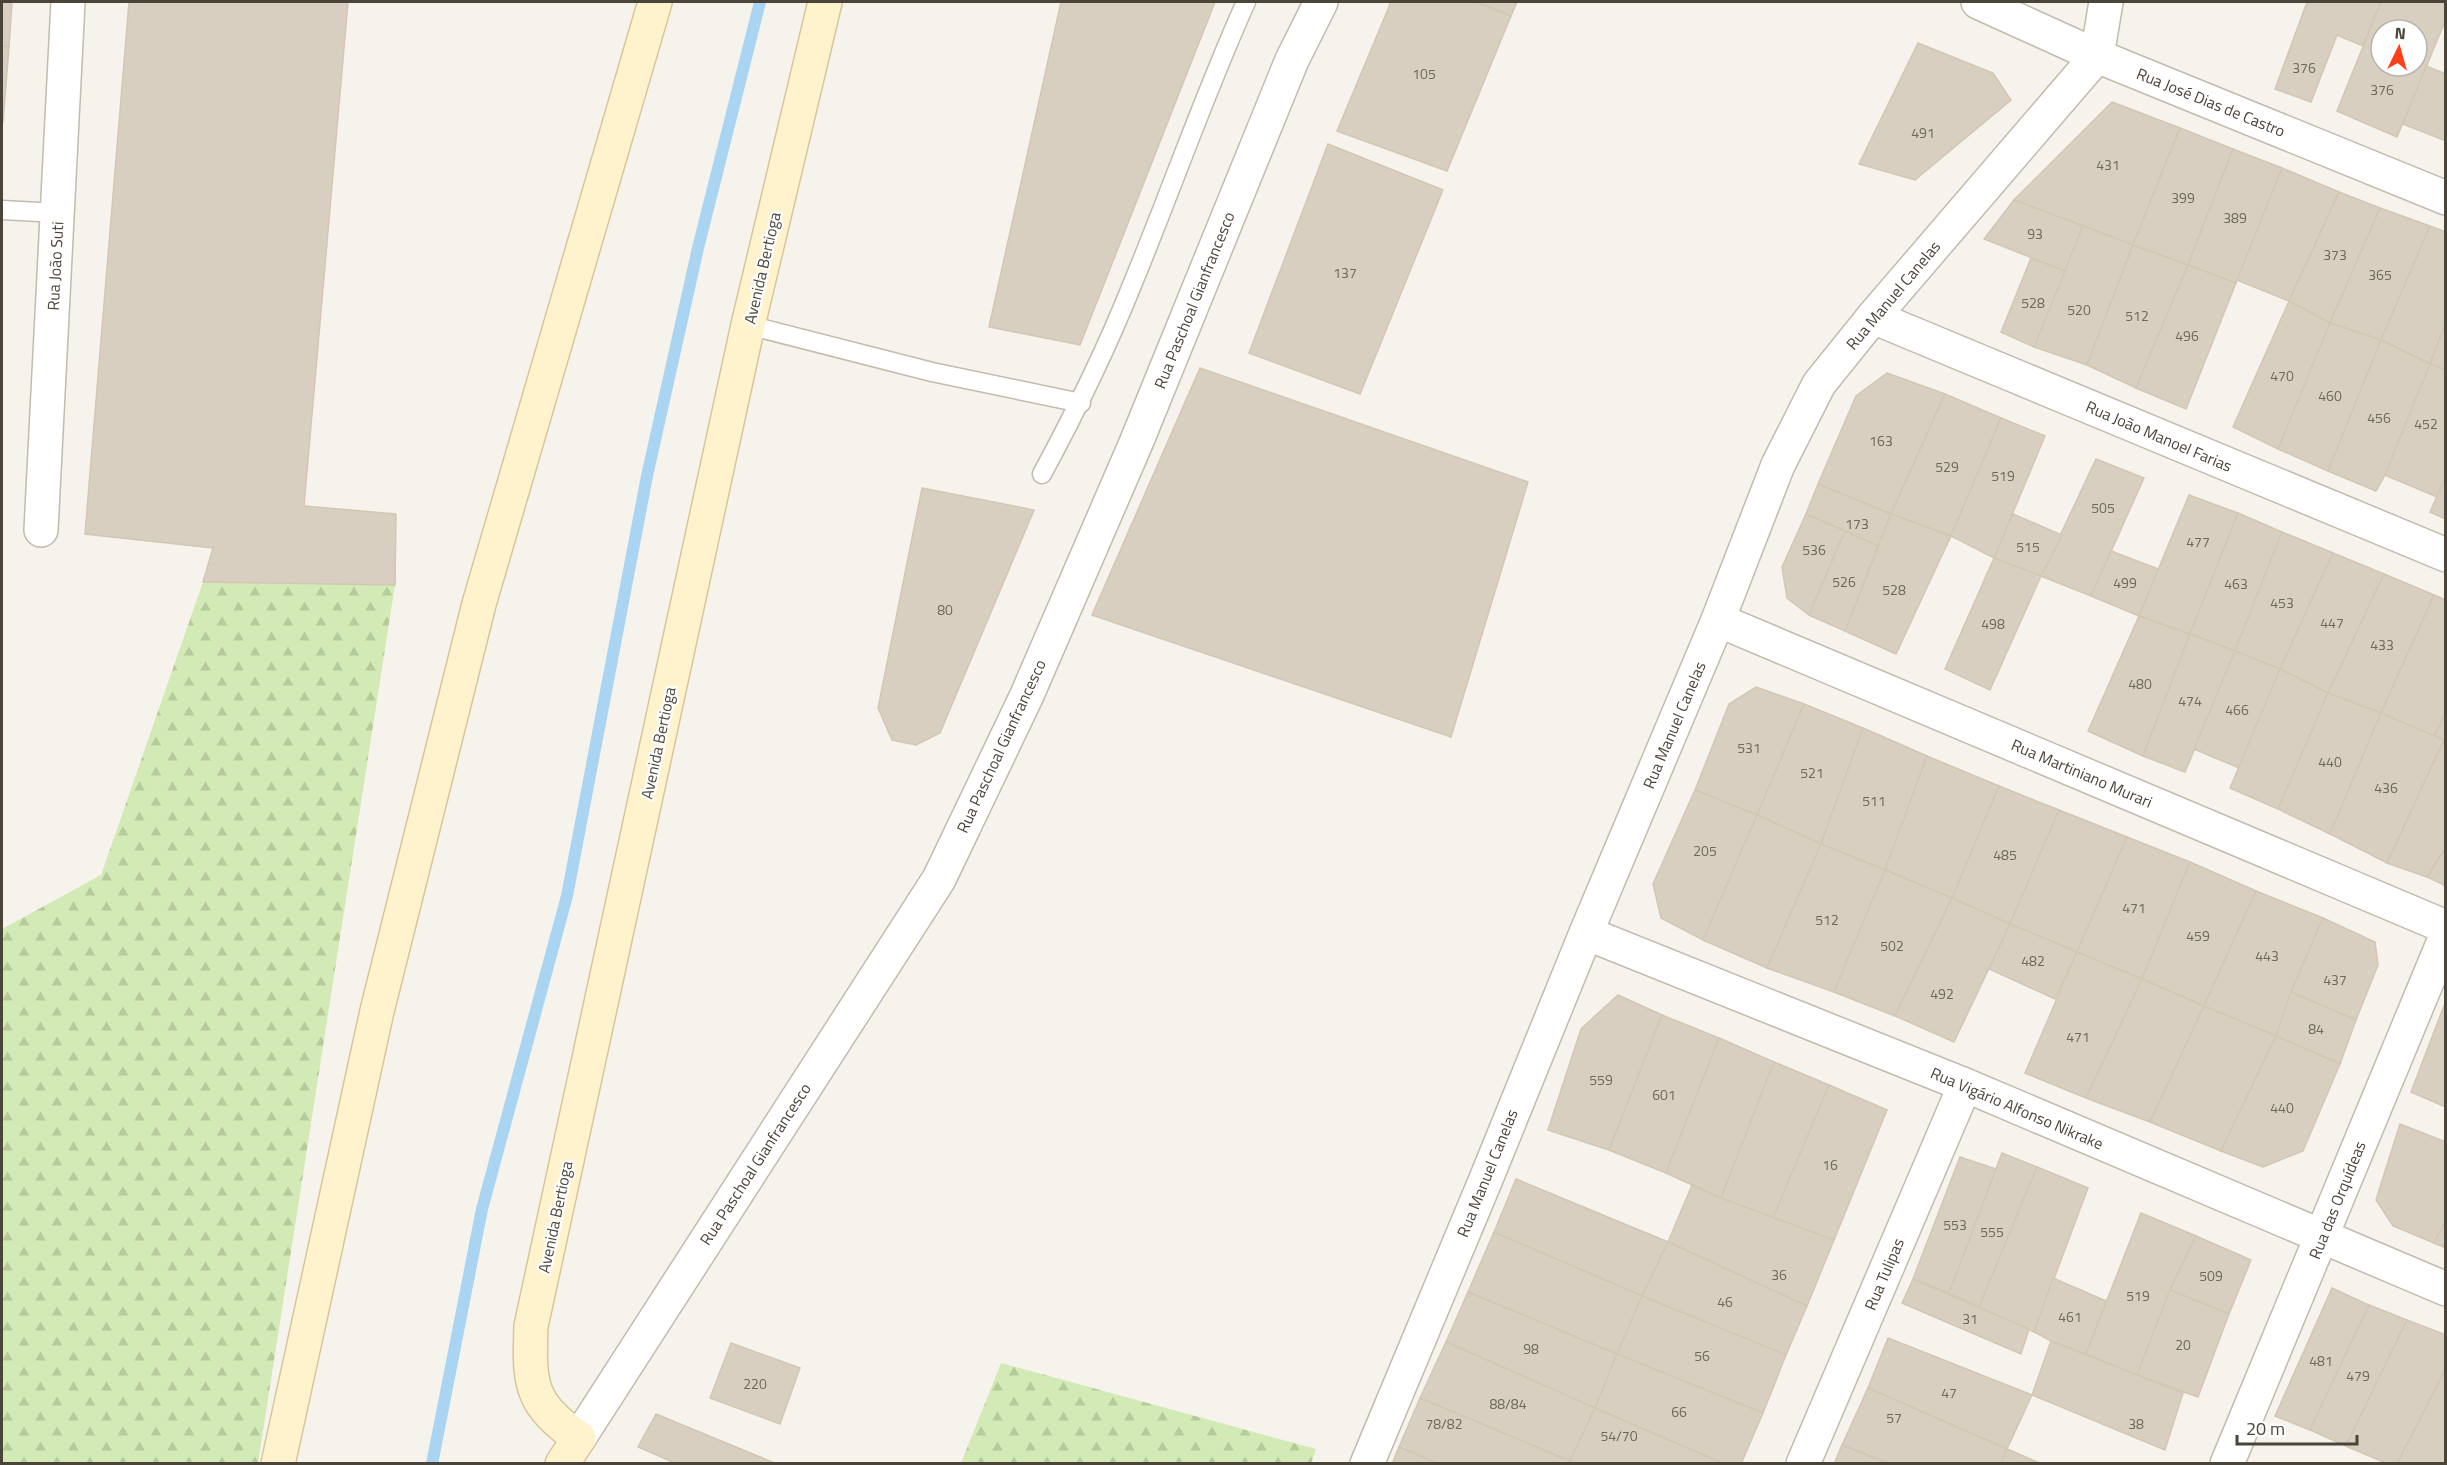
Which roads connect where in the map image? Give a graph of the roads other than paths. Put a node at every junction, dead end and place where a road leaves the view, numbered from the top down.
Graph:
1 (68, 2) edge
2 (655, 2) edge
3 (825, 2) edge
4 (1246, 2) edge
5 (1321, 2) edge
6 (1978, 2) edge
7 (2106, 2) edge
8 (2097, 56) junction
9 (2445, 198) edge
10 (2, 210) edge
11 (58, 213) junction
12 (1873, 316) junction
13 (748, 326) junction
14 (1081, 403) junction
15 (1042, 474) dead end
16 (42, 530) dead end
17 (2445, 555) edge
18 (1718, 620) junction
19 (2445, 927) edge
20 (1586, 933) junction
21 (2445, 936) edge
22 (1965, 1085) junction
23 (2321, 1238) junction
24 (2445, 1289) edge
25 (571, 1451) edge
26 (278, 1464) edge
27 (1366, 1464) edge
28 (1803, 1464) edge
29 (2227, 1464) edge

1 - 11 street, Rua João Suti
2 - 26 street
3 - 13 street, Avenida Bertioga
4 - 14 lane
5 - 25 street, Rua Paschoal Gianfrancesco
6 - 8 street, Rua José Dias de Castro
7 - 8 street
8 - 9 street, Rua José Dias de Castro
8 - 12 street, Rua Manuel Canelas
10 - 11 lane
11 - 16 street, Rua João Suti
12 - 17 street, Rua João Manoel Farias
12 - 18 street, Rua Manuel Canelas
13 - 14 lane
13 - 25 street, Avenida Bertioga
14 - 15 lane
18 - 19 street, Rua Martiniano Murari
18 - 20 street, Rua Manuel Canelas
20 - 22 street, Rua Vigário Alfonso Nikrake
20 - 27 street, Rua Manuel Canelas
21 - 23 street, Rua das Orquídeas
22 - 23 street, Rua Vigário Alfonso Nikrake
22 - 28 street, Rua Tulipas
23 - 24 street, Rua Vigário Alfonso Nikrake
23 - 29 street, Rua das Orquídeas

